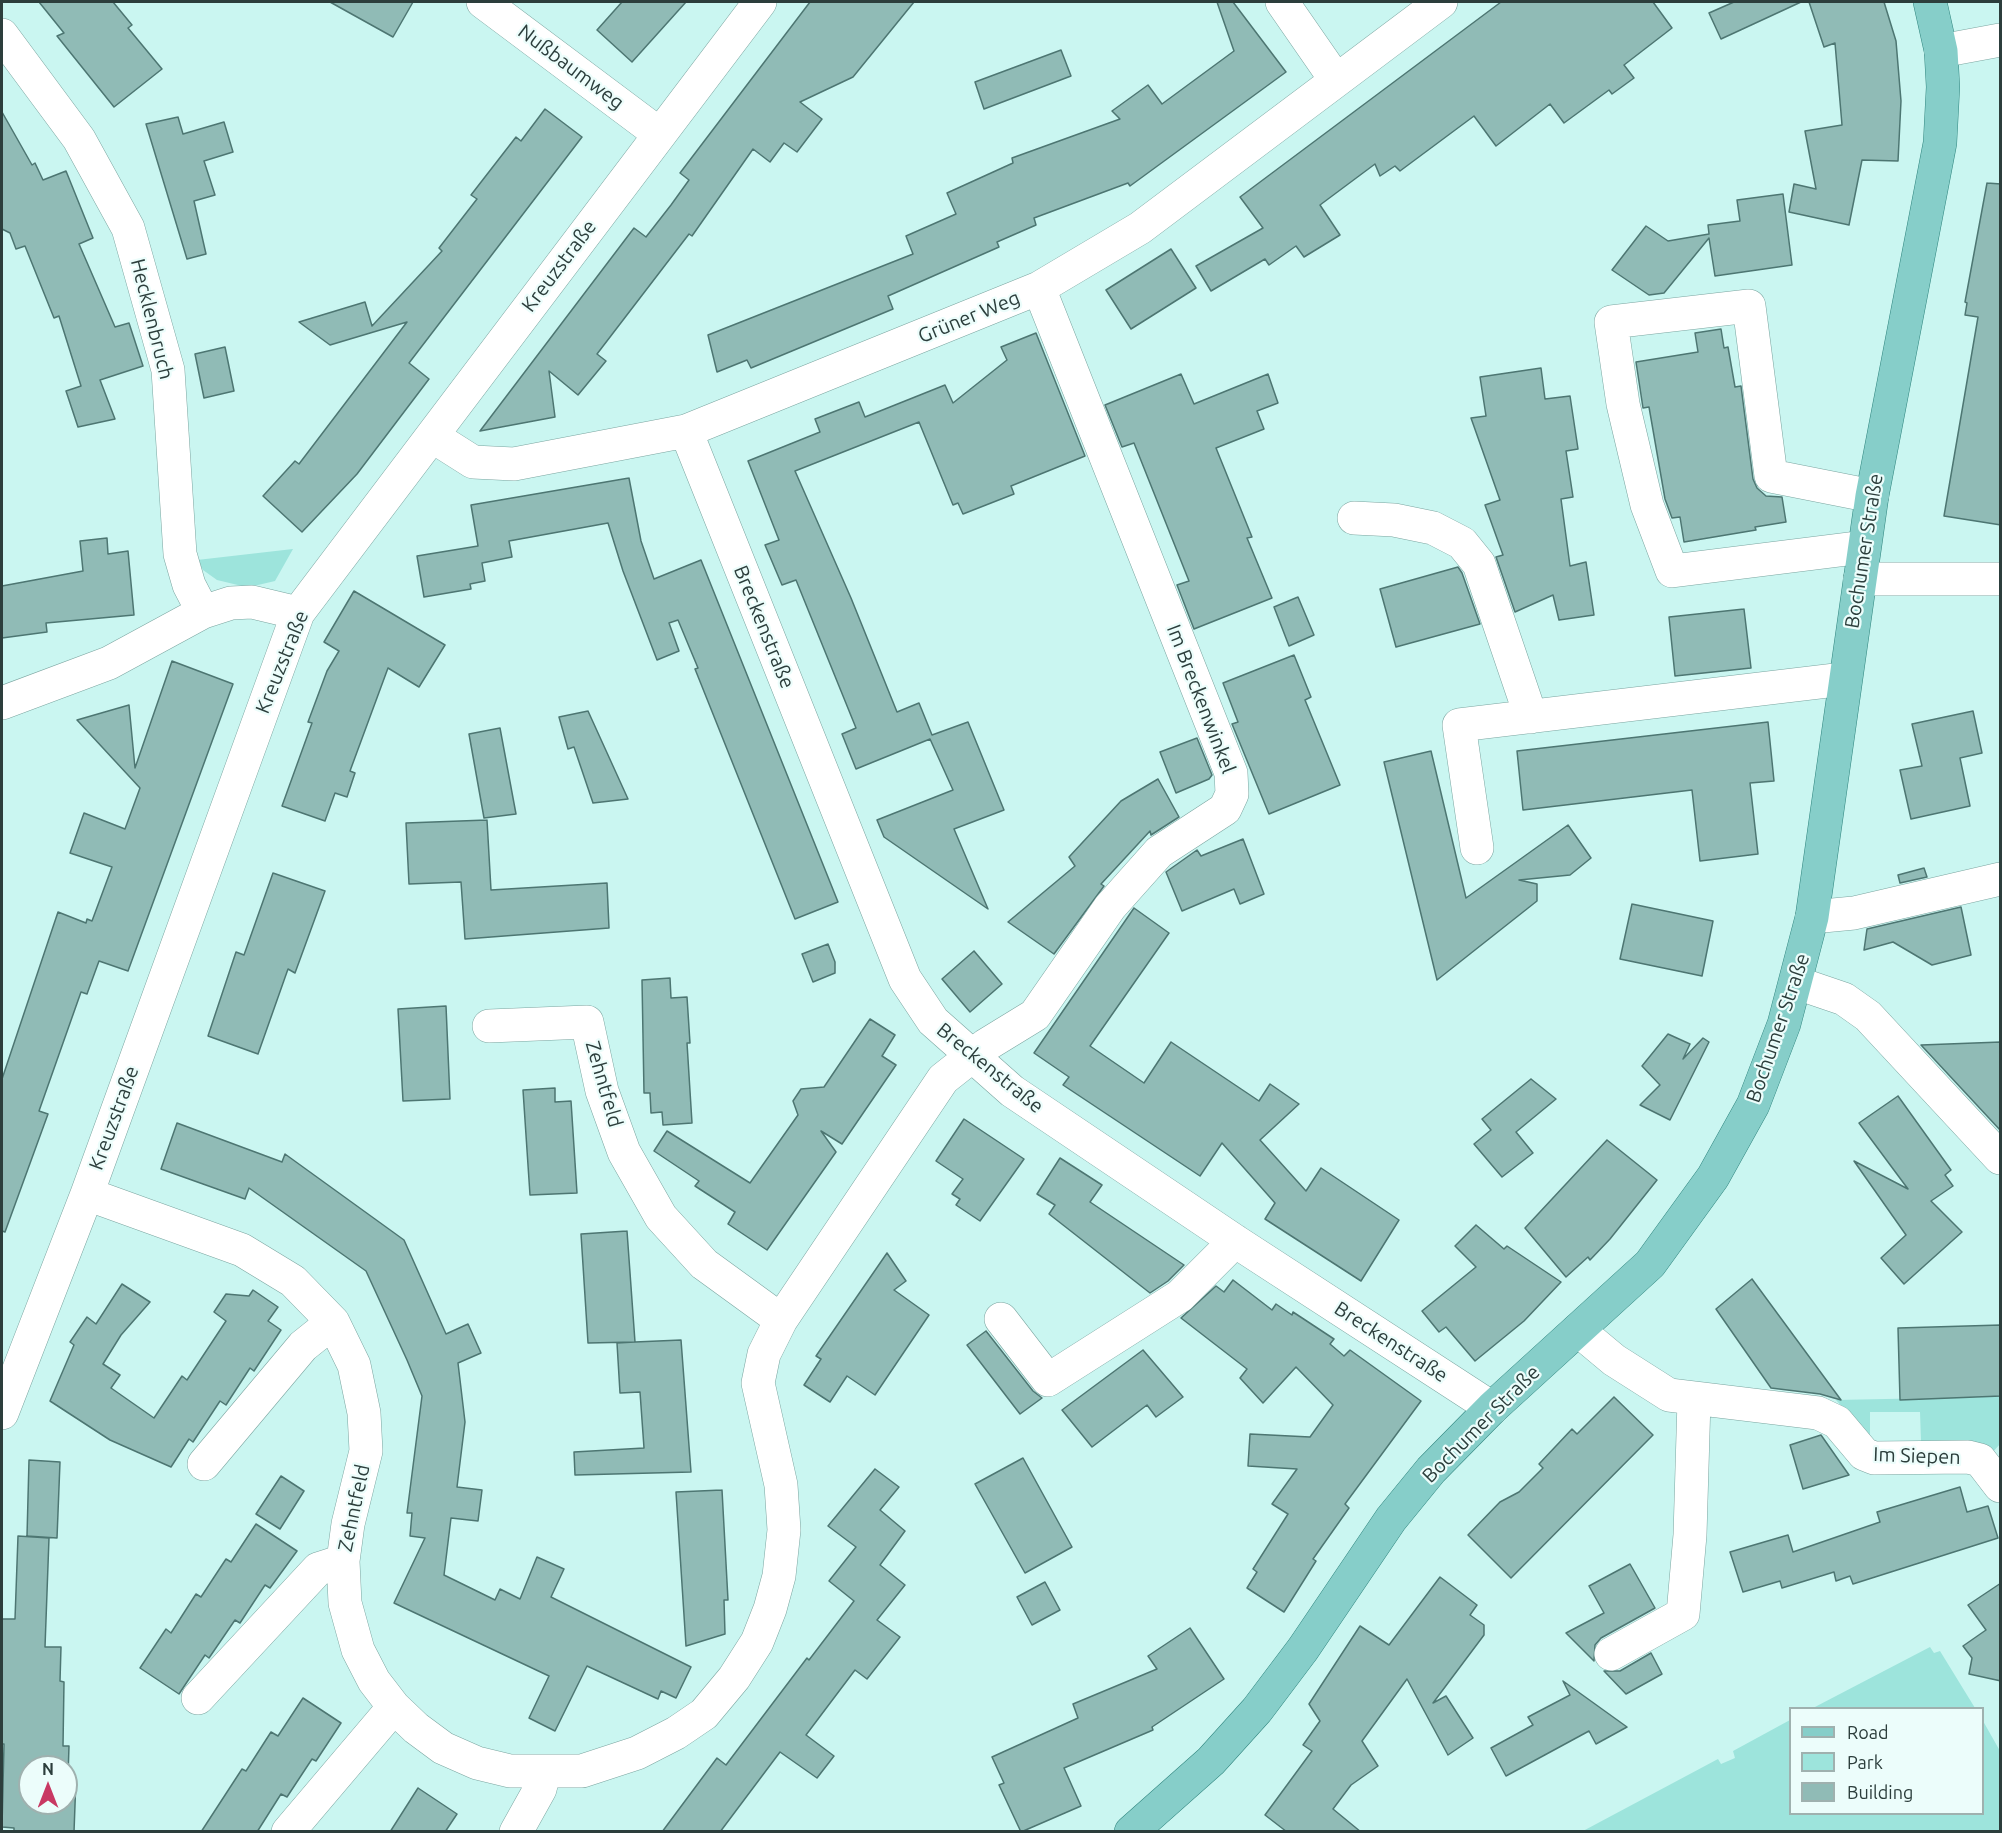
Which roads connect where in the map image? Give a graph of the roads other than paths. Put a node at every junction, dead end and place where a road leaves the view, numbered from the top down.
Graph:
1 (483, 2) edge
2 (760, 2) edge
3 (1282, 2) edge
4 (1442, 2) edge
5 (1930, 2) edge
6 (2, 35) edge
7 (2001, 40) edge
8 (1941, 51) junction
9 (1336, 80) junction
10 (658, 133) junction
11 (1039, 288) junction
12 (686, 431) junction
13 (432, 436) junction
14 (1872, 496) junction
15 (1354, 518) dead end
16 (1864, 547) junction
17 (1860, 579) junction
18 (2001, 579) edge
19 (203, 612) junction
20 (298, 613) junction
21 (1844, 679) junction
22 (2, 703) edge
23 (1531, 717) junction
24 (1478, 848) dead end
25 (2001, 879) edge
26 (1812, 917) junction
27 (1797, 983) junction
28 (489, 1026) dead end
29 (972, 1056) junction
30 (2001, 1158) edge
31 (87, 1194) junction
32 (1235, 1241) junction
33 (1001, 1318) dead end
34 (781, 1320) junction
35 (333, 1322) junction
36 (1578, 1330) junction
37 (4, 1399) edge
38 (1694, 1400) junction
39 (1492, 1408) junction
40 (204, 1464) dead end
41 (2001, 1486) edge
42 (343, 1562) junction
43 (1611, 1654) dead end
44 (198, 1698) dead end
45 (394, 1707) junction
46 (544, 1773) junction
47 (288, 1832) edge
48 (516, 1832) edge
49 (1131, 1832) edge

1 - 10 street, Nußbaumweg
2 - 10 street, Kreuzstraße
3 - 9 street
4 - 9 street, Grüner Weg
5 - 8 main road, Bochumer Straße
6 - 19 street, Hecklenbruch
7 - 8 street
8 - 14 main road, Bochumer Straße
9 - 11 street, Grüner Weg
10 - 13 street, Kreuzstraße
11 - 12 street, Grüner Weg
11 - 29 street, Im Breckenwinkel
12 - 13 street, Grüner Weg
12 - 29 street, Breckenstraße
13 - 20 street, Kreuzstraße
14 - 16 main road, Bochumer Straße
14 - 16 street
15 - 23 street
16 - 17 main road, Bochumer Straße
17 - 18 street
17 - 21 main road, Bochumer Straße
19 - 20 street
19 - 22 street
20 - 31 street, Kreuzstraße
21 - 23 street
21 - 26 main road, Bochumer Straße
23 - 24 street
25 - 26 street
26 - 27 main road, Bochumer Straße
27 - 30 street
27 - 36 main road, Bochumer Straße
28 - 34 street, Zehntfeld
29 - 32 street, Breckenstraße
29 - 34 street, Zehntfeld
31 - 35 street, Zehntfeld
31 - 37 street, Kreuzstraße
32 - 33 street
32 - 39 street, Breckenstraße
34 - 46 street, Zehntfeld
35 - 40 street
35 - 42 street, Zehntfeld
36 - 38 street, Im Siepen
36 - 39 main road, Bochumer Straße
38 - 41 street, Im Siepen
38 - 43 street
39 - 49 main road, Bochumer Straße
42 - 44 street
42 - 45 street, Zehntfeld
45 - 46 street, Zehntfeld
45 - 47 street
46 - 48 street

